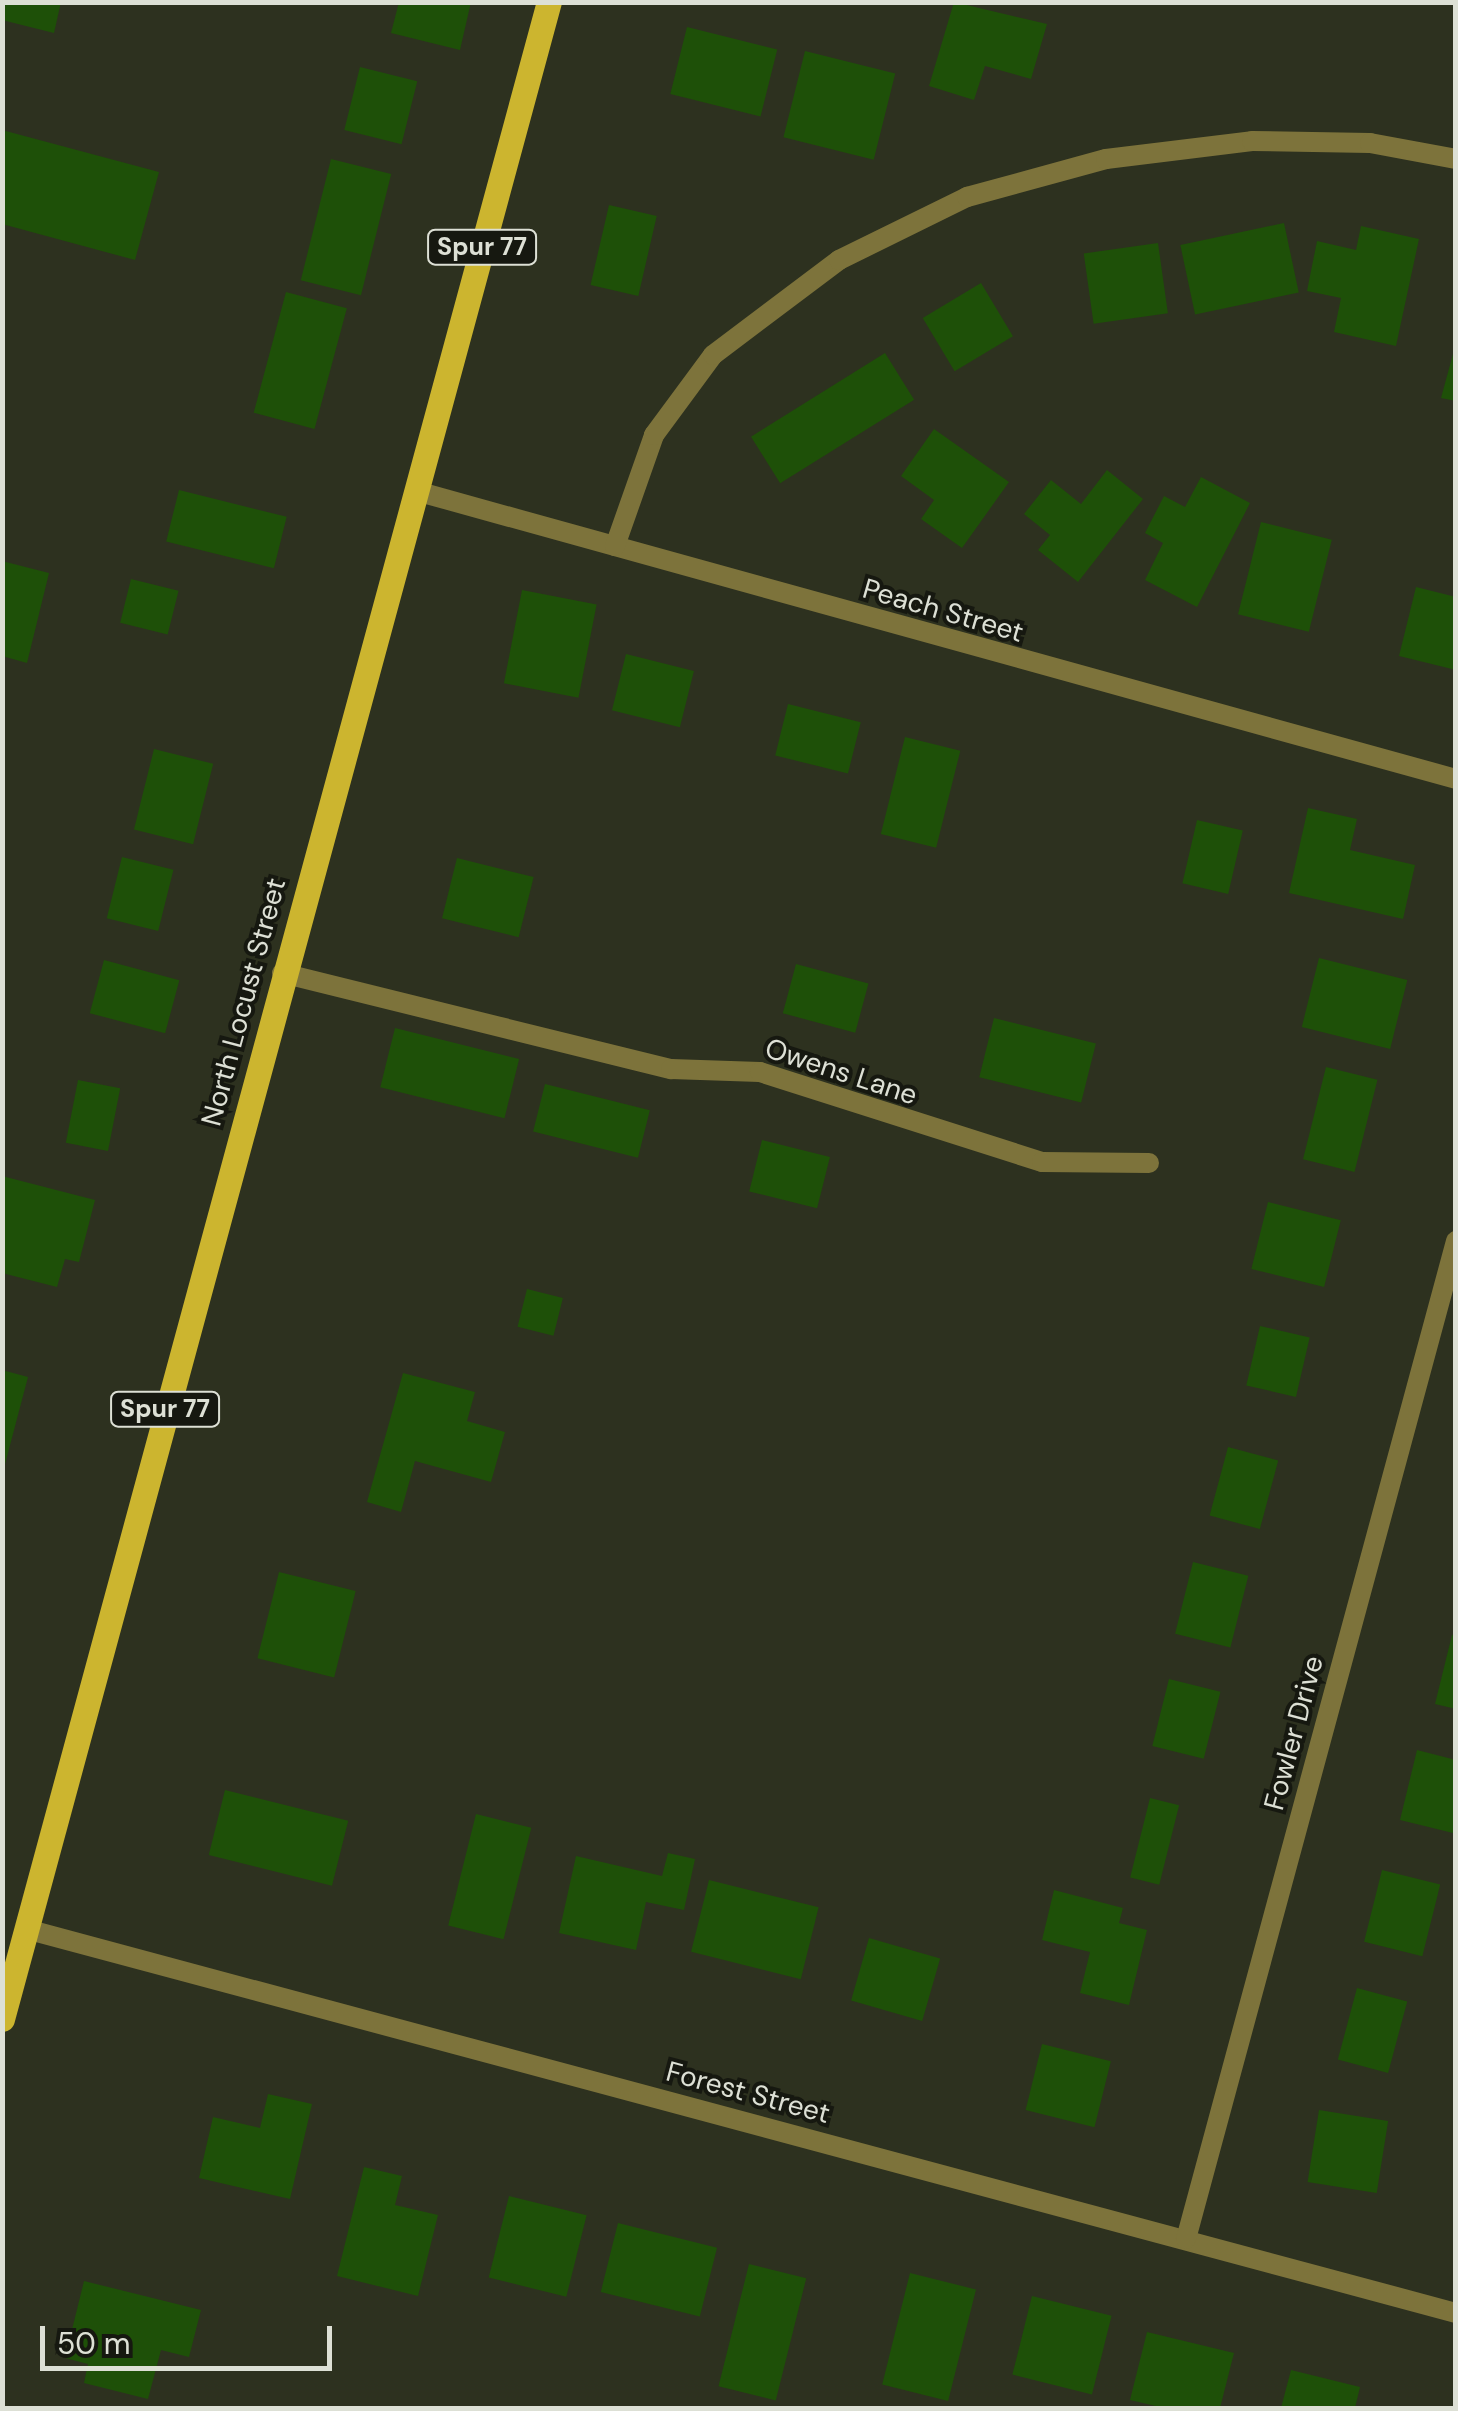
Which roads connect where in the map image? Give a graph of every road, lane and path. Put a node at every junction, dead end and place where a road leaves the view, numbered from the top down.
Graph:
1 (549, 2) edge
2 (1456, 158) edge
3 (416, 491) junction
4 (615, 546) junction
5 (1456, 779) edge
6 (282, 972) junction
7 (1149, 1162) dead end
8 (1456, 1241) edge
9 (26, 1929) junction
10 (2, 2018) edge
11 (1186, 2239) junction
12 (1456, 2313) edge

1 - 3 main road, North Locust Street / Spur 77
2 - 4 street
3 - 4 street, Peach Street
3 - 6 main road, North Locust Street / Spur 77
4 - 5 street, Peach Street
6 - 7 street, Owens Lane
6 - 9 main road, North Locust Street / Spur 77
8 - 11 street, Fowler Drive
9 - 10 main road, North Locust Street / Spur 77
9 - 11 street, Forest Street
11 - 12 street, Forest Street

